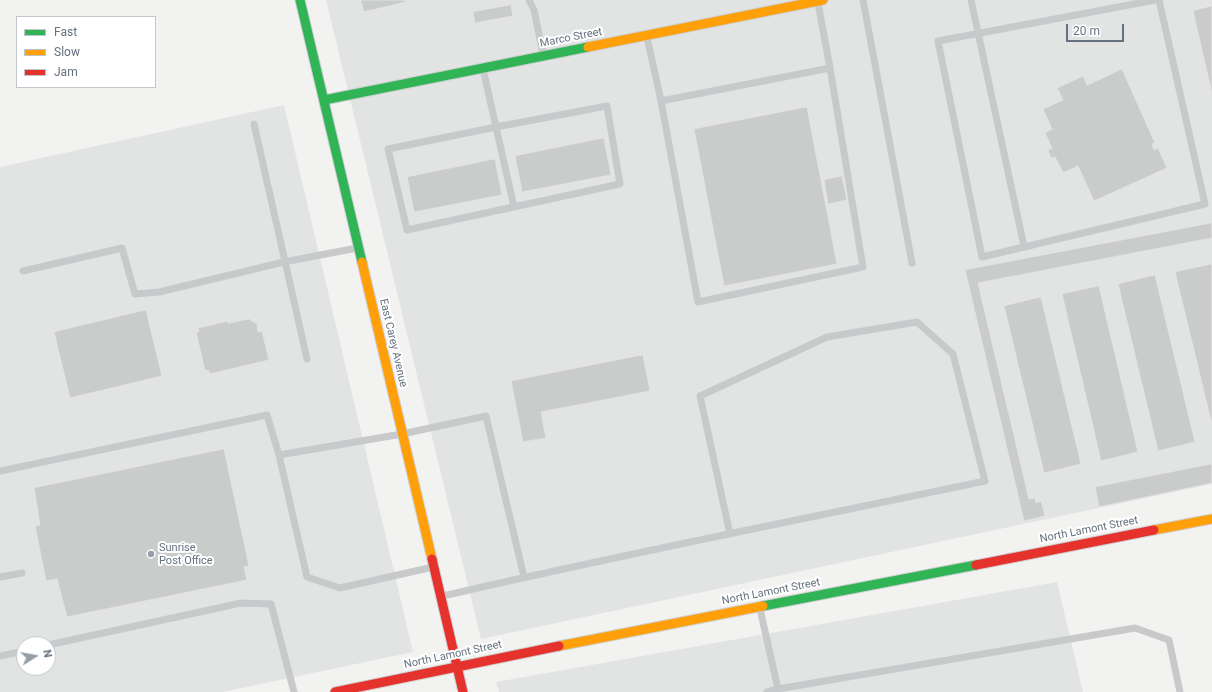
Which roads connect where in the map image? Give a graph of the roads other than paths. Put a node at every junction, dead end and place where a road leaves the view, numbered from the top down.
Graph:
1 (300, 0) edge
2 (530, 0) edge
3 (863, 0) edge
4 (971, 0) edge
5 (1155, 0) edge
6 (1159, 0) edge
7 (820, 1) edge
8 (978, 33) junction
9 (647, 35) junction
10 (543, 56) junction
11 (483, 68) junction
12 (830, 68) junction
13 (324, 100) junction
14 (660, 101) junction
15 (254, 124) dead end
16 (496, 127) junction
17 (514, 207) junction
18 (1024, 246) junction
19 (359, 248) junction
20 (284, 262) junction
21 (912, 263) dead end
22 (23, 271) dead end
23 (307, 360) dead end
24 (402, 434) junction
25 (279, 455) junction
26 (0, 471) edge
27 (1212, 519) edge
28 (730, 534) junction
29 (433, 567) junction
30 (22, 573) dead end
31 (0, 577) edge
32 (524, 577) junction
33 (440, 597) junction
34 (760, 607) junction
35 (56, 644) edge
36 (16, 653) edge
37 (0, 656) edge
38 (457, 666) junction
39 (778, 689) junction
40 (294, 692) edge
41 (335, 692) edge
42 (463, 692) edge
43 (767, 692) edge
44 (1180, 692) edge

1 - 13 street, East Carey Avenue
2 - 10 lane
3 - 21 lane
4 - 8 lane
5 - 8 lane
6 - 18 lane
7 - 9 street, Marco Street
7 - 12 lane
8 - 18 lane
8 - 18 lane
9 - 10 street, Marco Street
9 - 14 lane
10 - 11 street, Marco Street
11 - 13 street, Marco Street
11 - 16 lane
12 - 14 lane
12 - 14 lane
13 - 19 street, East Carey Avenue
15 - 20 lane
16 - 17 lane
16 - 17 lane
16 - 17 lane
19 - 20 lane
19 - 24 street, East Carey Avenue
20 - 22 lane
20 - 23 lane
24 - 25 lane
24 - 29 street, East Carey Avenue
24 - 32 lane
25 - 26 lane
25 - 29 lane
27 - 34 street, North Lamont Street
28 - 28 lane
28 - 32 lane
29 - 33 street, East Carey Avenue
30 - 31 lane
32 - 33 lane
33 - 38 street, East Carey Avenue
34 - 38 street, North Lamont Street
34 - 39 lane
35 - 40 lane
36 - 37 lane
38 - 41 street, North Lamont Street
38 - 42 street, East Carey Avenue
39 - 43 lane
39 - 44 lane

